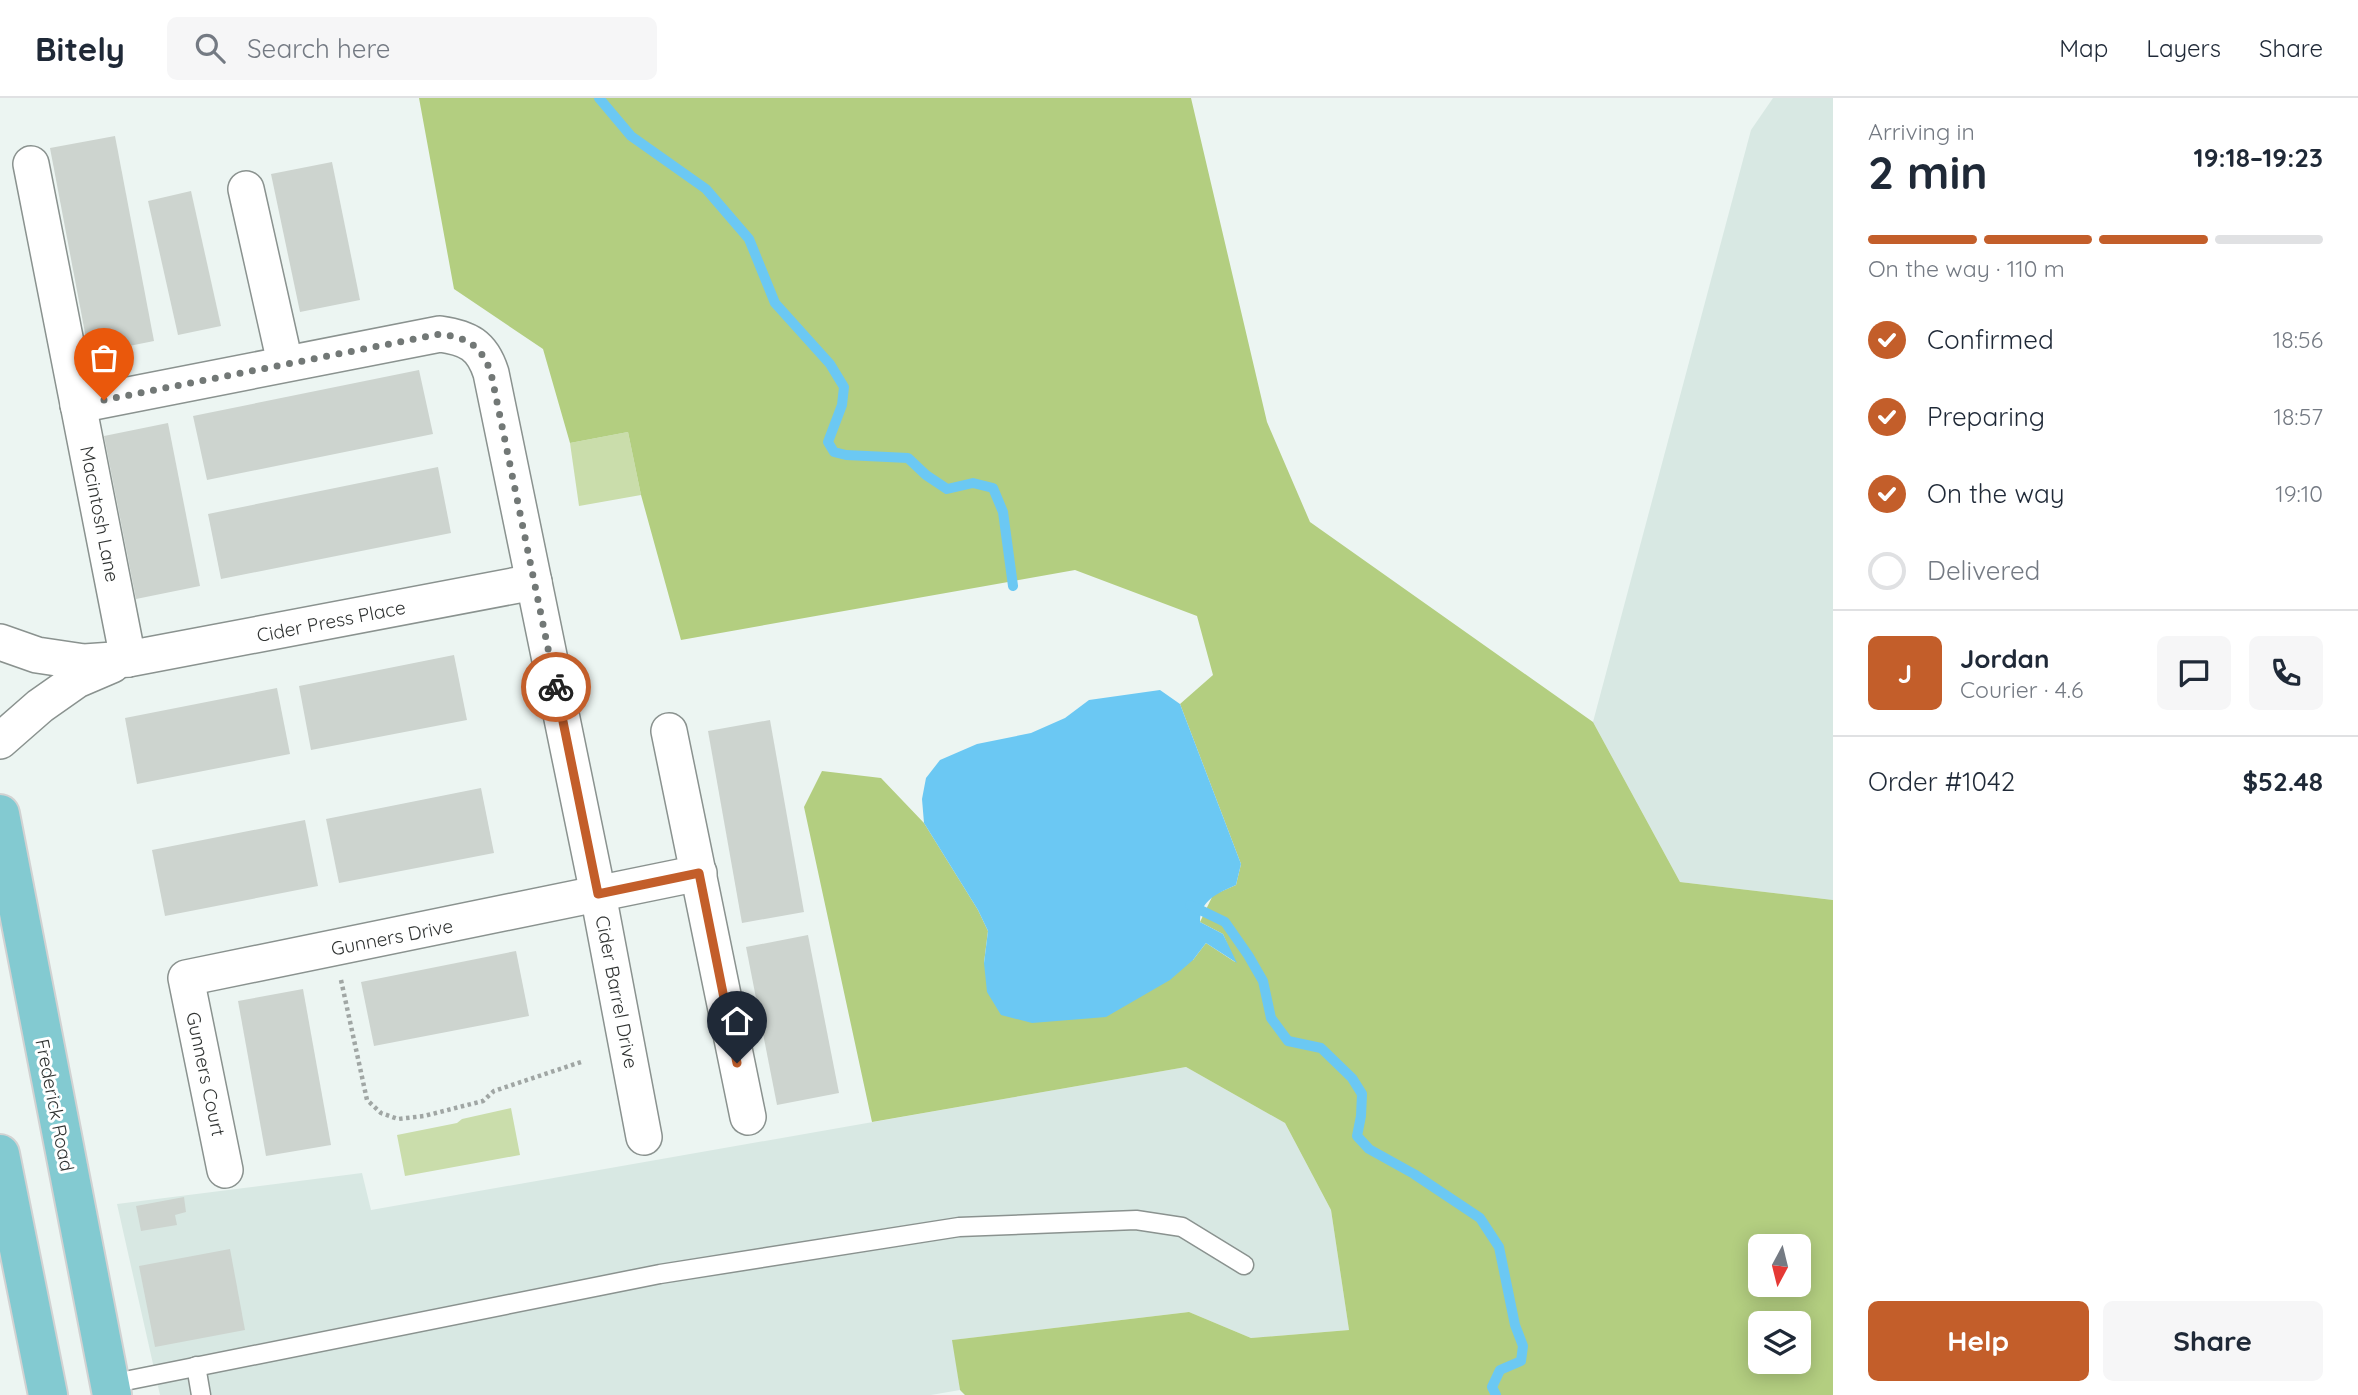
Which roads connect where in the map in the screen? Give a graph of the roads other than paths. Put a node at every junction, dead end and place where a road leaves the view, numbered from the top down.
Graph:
1 (31, 164) dead end
2 (246, 189) dead end
3 (285, 363) junction
4 (78, 405) junction
5 (534, 582) junction
6 (0, 642) edge
7 (128, 659) junction
8 (669, 731) dead end
9 (0, 741) edge
10 (0, 814) edge
11 (699, 873) junction
12 (598, 894) junction
13 (186, 978) joint
14 (748, 1117) dead end
15 (644, 1137) dead end
16 (0, 1153) edge
17 (225, 1170) dead end
18 (1244, 1265) dead end
19 (195, 1366) junction
20 (111, 1390) edge
21 (48, 1395) edge
22 (201, 1395) edge

1 - 4 street, Macintosh Lane
2 - 3 street
3 - 4 street, Cider Barrel Drive
3 - 5 street, Cider Barrel Drive
4 - 7 street, Macintosh Lane
5 - 7 street, Cider Press Place
5 - 12 street, Cider Barrel Drive
6 - 7 street, Cider Press Place
7 - 9 street, Cider Press Place
8 - 11 street
10 - 20 main road, Frederick Road
11 - 12 street, Gunners Drive
11 - 14 street
12 - 13 street, Gunners Drive
12 - 15 street, Cider Barrel Drive
13 - 17 street, Gunners Court
16 - 21 main road
18 - 19 lane
19 - 20 lane
19 - 22 lane

